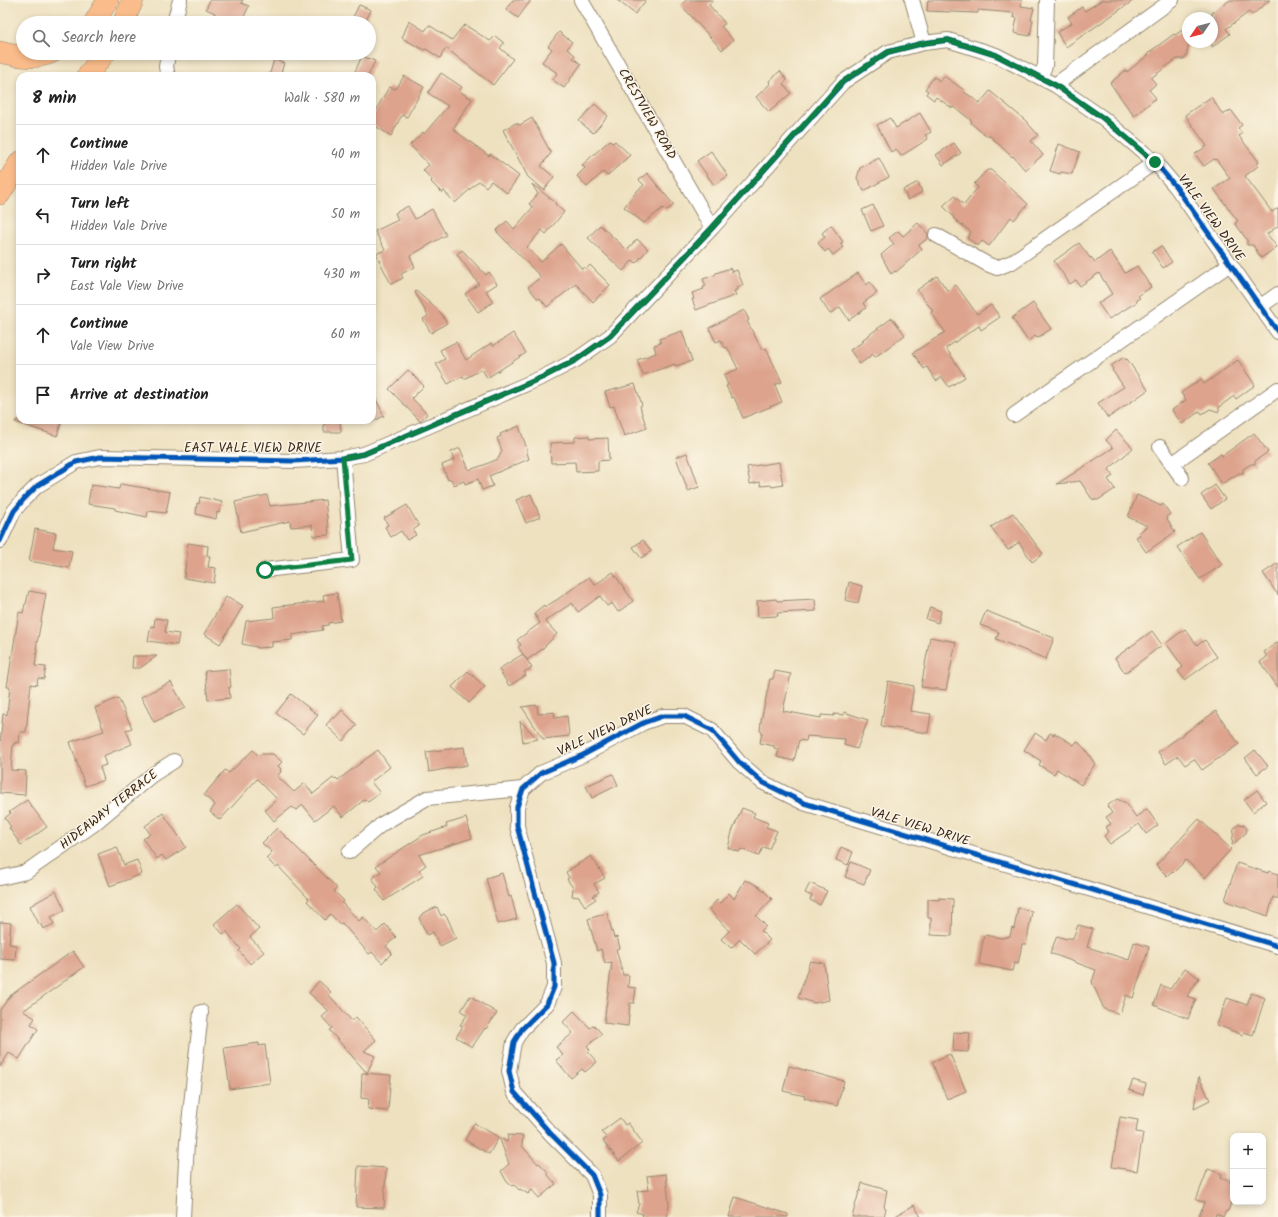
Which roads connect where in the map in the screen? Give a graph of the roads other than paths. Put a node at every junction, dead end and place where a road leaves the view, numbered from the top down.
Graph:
1 (108, 0) edge
2 (133, 0) edge
3 (180, 0) edge
4 (582, 0) edge
5 (912, 0) edge
6 (1047, 0) edge
7 (1172, 0) edge
8 (98, 16) edge
9 (126, 16) edge
10 (176, 16) edge
11 (924, 43) junction
12 (0, 52) edge
13 (16, 56) edge
14 (100, 60) edge
15 (167, 60) edge
16 (90, 72) edge
17 (167, 72) edge
18 (1040, 77) junction
19 (1055, 85) junction
20 (1155, 162) junction
21 (16, 168) edge
22 (0, 194) edge
23 (712, 228) junction
24 (936, 236) dead end
25 (1230, 264) junction
26 (1278, 294) edge
27 (1261, 306) junction
28 (1278, 332) edge
29 (1278, 388) edge
30 (1014, 415) dead end
31 (1160, 446) dead end
32 (343, 458) junction
33 (1172, 464) junction
34 (1182, 478) dead end
35 (0, 541) edge
36 (265, 570) dead end
37 (174, 761) dead end
38 (523, 789) junction
39 (349, 852) dead end
40 (0, 878) edge
41 (1278, 946) edge
42 (201, 1012) dead end
43 (183, 1217) edge
44 (600, 1217) edge

1 - 8 highway
2 - 9 highway
3 - 10 street
4 - 23 street, CRESTVIEW ROAD
5 - 11 street
6 - 18 street
7 - 19 street
11 - 18 street, EAST VALE VIEW DRIVE
11 - 23 street, EAST VALE VIEW DRIVE
12 - 13 highway
14 - 16 highway
15 - 17 street
18 - 19 street, EAST VALE VIEW DRIVE
19 - 20 street, VALE VIEW DRIVE
20 - 24 street
20 - 25 street, VALE VIEW DRIVE
21 - 22 highway
23 - 32 street, EAST VALE VIEW DRIVE
25 - 27 street, VALE VIEW DRIVE
25 - 30 street
26 - 27 street
27 - 28 street, VALE VIEW DRIVE
29 - 33 street
31 - 33 street
32 - 35 street, EAST VALE VIEW DRIVE
32 - 36 street
33 - 34 street
37 - 40 street, HIDEAWAY TERRACE
38 - 39 street
38 - 41 street, VALE VIEW DRIVE
38 - 44 street
42 - 43 street

